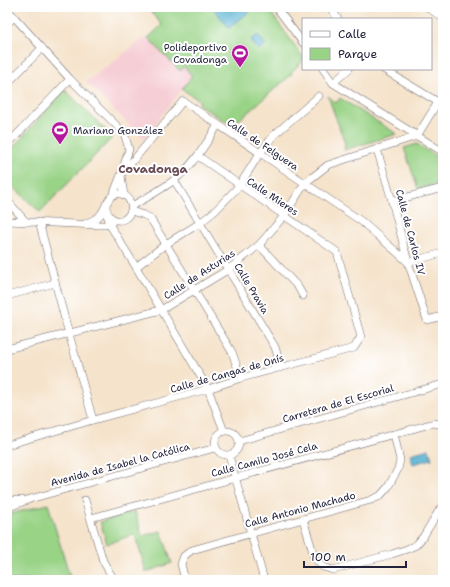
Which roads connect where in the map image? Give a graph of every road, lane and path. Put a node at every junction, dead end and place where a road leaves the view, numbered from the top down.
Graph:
1 (276, 7) edge
2 (330, 7) edge
3 (427, 7) edge
4 (7, 9) edge
5 (14, 17) junction
6 (337, 18) edge
7 (443, 18) edge
8 (7, 24) edge
9 (302, 42) edge
10 (42, 48) junction
11 (324, 70) edge
12 (348, 70) edge
13 (385, 70) edge
14 (70, 79) junction
15 (334, 83) junction
16 (7, 84) edge
17 (319, 96) dead end
18 (441, 104) edge
19 (218, 125) junction
20 (417, 136) junction
21 (7, 144) edge
22 (377, 149) junction
23 (443, 152) edge
24 (260, 153) junction
25 (198, 156) junction
26 (121, 175) junction
27 (174, 180) junction
28 (305, 183) junction
29 (239, 186) junction
30 (443, 188) edge
31 (112, 195) junction
32 (124, 195) junction
33 (7, 200) edge
34 (392, 201) junction
35 (106, 208) junction
36 (132, 209) junction
37 (284, 216) junction
38 (119, 220) junction
39 (7, 221) edge
40 (26, 222) junction
41 (39, 222) junction
42 (110, 223) junction
43 (200, 223) junction
44 (85, 224) junction
45 (98, 225) junction
46 (115, 234) junction
47 (121, 243) junction
48 (166, 244) junction
49 (259, 245) junction
50 (337, 252) joint
51 (443, 253) edge
52 (408, 262) junction
53 (136, 267) junction
54 (229, 269) junction
55 (55, 283) junction
56 (194, 290) junction
57 (7, 296) edge
58 (303, 296) dead end
59 (161, 310) junction
60 (443, 316) edge
61 (69, 333) junction
62 (7, 348) edge
63 (282, 367) junction
64 (241, 378) junction
65 (443, 384) edge
66 (208, 389) junction
67 (93, 420) junction
68 (443, 425) edge
69 (224, 431) junction
70 (394, 434) junction
71 (239, 441) junction
72 (7, 445) edge
73 (215, 448) junction
74 (229, 455) junction
75 (236, 478) junction
76 (30, 499) junction
77 (85, 500) dead end
78 (7, 501) edge
79 (443, 504) edge
80 (7, 508) edge
81 (91, 518) junction
82 (303, 519) junction
83 (251, 533) junction
84 (114, 580) edge
85 (185, 580) edge
86 (264, 580) edge

1 - 9 street
2 - 6 street
3 - 7 street
4 - 5 street
5 - 8 street
5 - 10 street
10 - 14 street
10 - 16 street
11 - 15 street
12 - 15 street
13 - 18 street
14 - 21 street
14 - 26 street
15 - 20 street
17 - 24 street
18 - 20 street
19 - 24 street, Calle de Felguera
19 - 25 street
19 - 26 street, Calle de Felguera
20 - 22 street, Calle de Asturias
20 - 23 street
22 - 28 street, Calle de Asturias
22 - 34 street, Calle de Carlos IV
24 - 28 street, Calle de Felguera
24 - 29 street
25 - 27 street
25 - 29 street, Calle Mieres
26 - 31 street
26 - 32 street
27 - 36 street
27 - 43 street, Calle Pravia
28 - 37 street, Calle de Asturias
28 - 52 street, Calle de Felguera
29 - 37 street, Calle Mieres
29 - 43 street
30 - 34 street
31 - 32 street
31 - 35 street
32 - 36 street
33 - 40 street
34 - 52 street, Calle de Carlos IV
35 - 38 street
35 - 42 street
35 - 44 street
36 - 38 street
36 - 48 street
37 - 49 street, Calle de Asturias
37 - 50 street, Calle Mieres
38 - 42 street
38 - 47 street
39 - 40 street
40 - 41 street
41 - 44 street
41 - 55 street
42 - 45 street
42 - 46 street
43 - 48 street
43 - 54 street, Calle Pravia
44 - 45 street
45 - 46 street
46 - 47 street
47 - 53 street
48 - 53 street
48 - 56 street
49 - 54 street, Calle de Asturias
49 - 58 street
50 - 63 street, Calle de Cangas de Onís
51 - 52 street
52 - 60 street, Calle de Carlos IV
53 - 59 street
54 - 56 street, Calle de Asturias
54 - 63 street, Calle Pravia
55 - 57 street
55 - 61 street
56 - 59 street, Calle de Asturias
56 - 64 street
59 - 61 street, Calle de Asturias
59 - 66 street
61 - 62 street, Calle de Asturias
61 - 67 street
63 - 64 street, Calle de Cangas de Onís
64 - 66 street, Calle de Cangas de Onís
65 - 71 street, Carretera de El Escorial
66 - 67 street, Calle de Cangas de Onís
66 - 69 street
67 - 72 street, Calle de Cangas de Onís
68 - 70 street, Calle Camilo José Cela
69 - 71 street
69 - 73 street
70 - 75 street, Calle Camilo José Cela
70 - 82 street, Calle Antonio Machado
71 - 74 street
73 - 74 street
73 - 76 street, Avenida de Isabel la Católica
74 - 75 street
75 - 81 street, Calle Camilo José Cela
75 - 83 street
76 - 78 street, Avenida de Isabel la Católica
76 - 80 street, Avenida de Isabel la Católica
77 - 81 street
79 - 82 street
81 - 84 street
82 - 83 street, Calle Antonio Machado
83 - 85 street, Calle Antonio Machado
83 - 86 street

